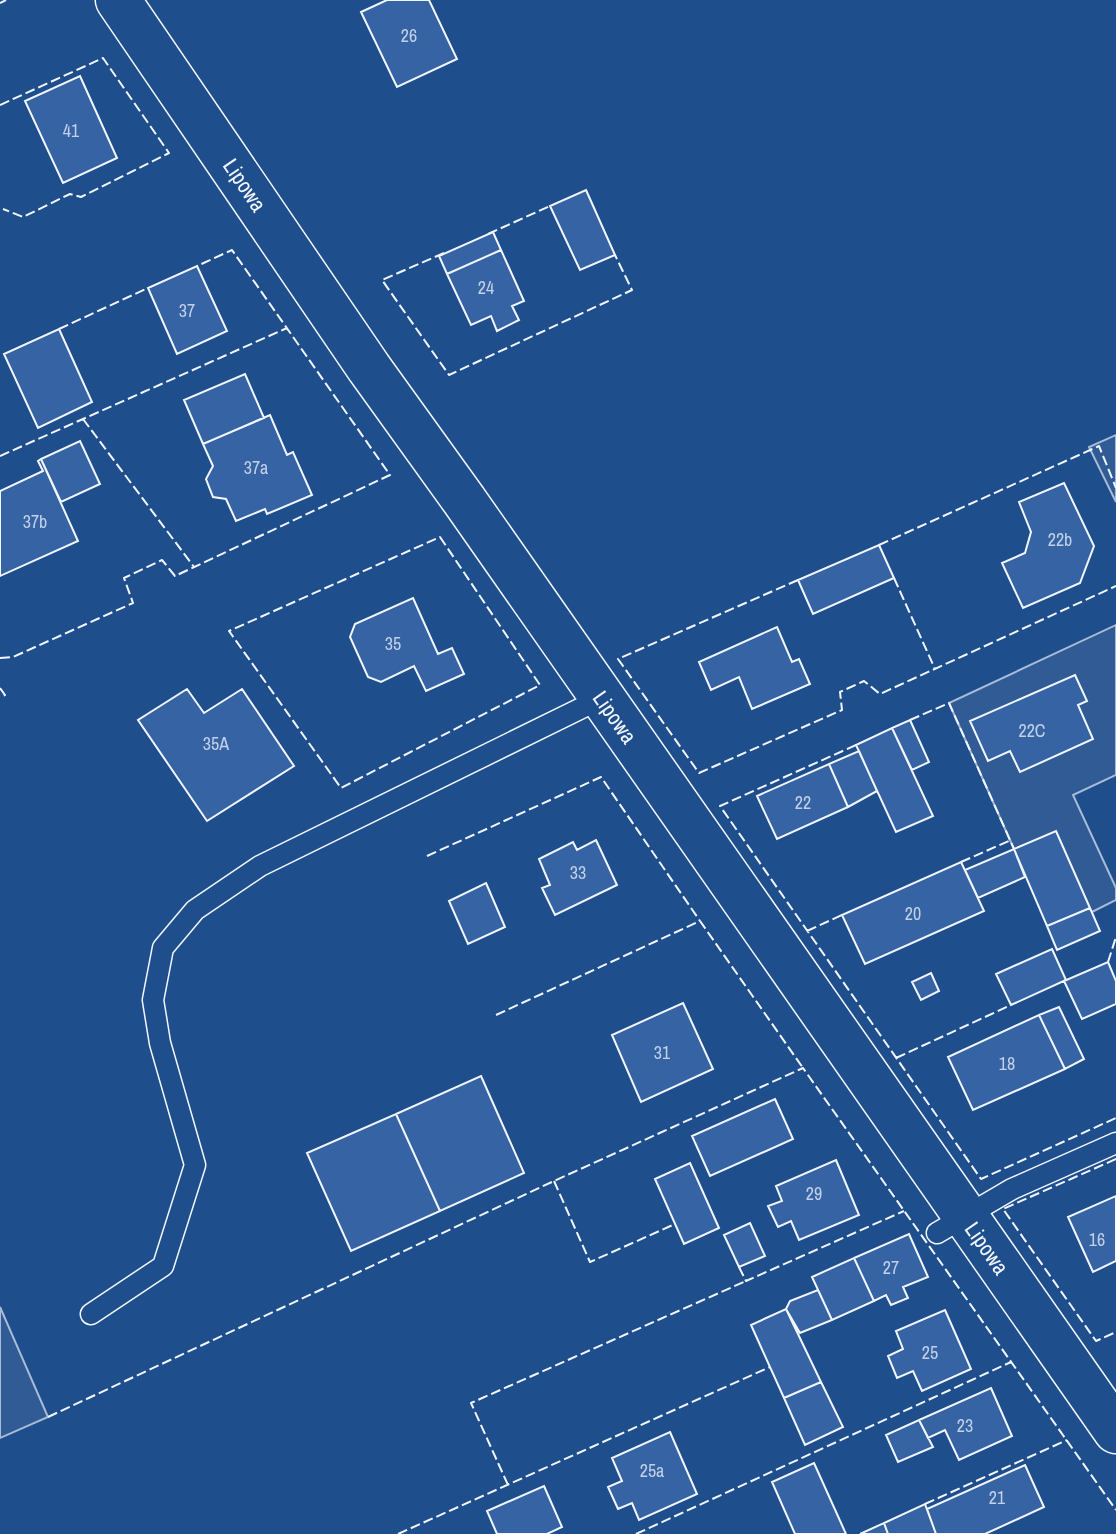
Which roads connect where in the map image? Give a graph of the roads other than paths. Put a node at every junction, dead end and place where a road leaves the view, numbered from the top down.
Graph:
1 (118, 0) edge
2 (602, 698) junction
3 (1116, 1143) edge
4 (951, 1224) junction
5 (91, 1314) dead end
6 (1116, 1431) edge

1 - 2 street, Lipowa
2 - 4 street, Lipowa
2 - 5 lane
3 - 4 lane
4 - 6 street, Lipowa

